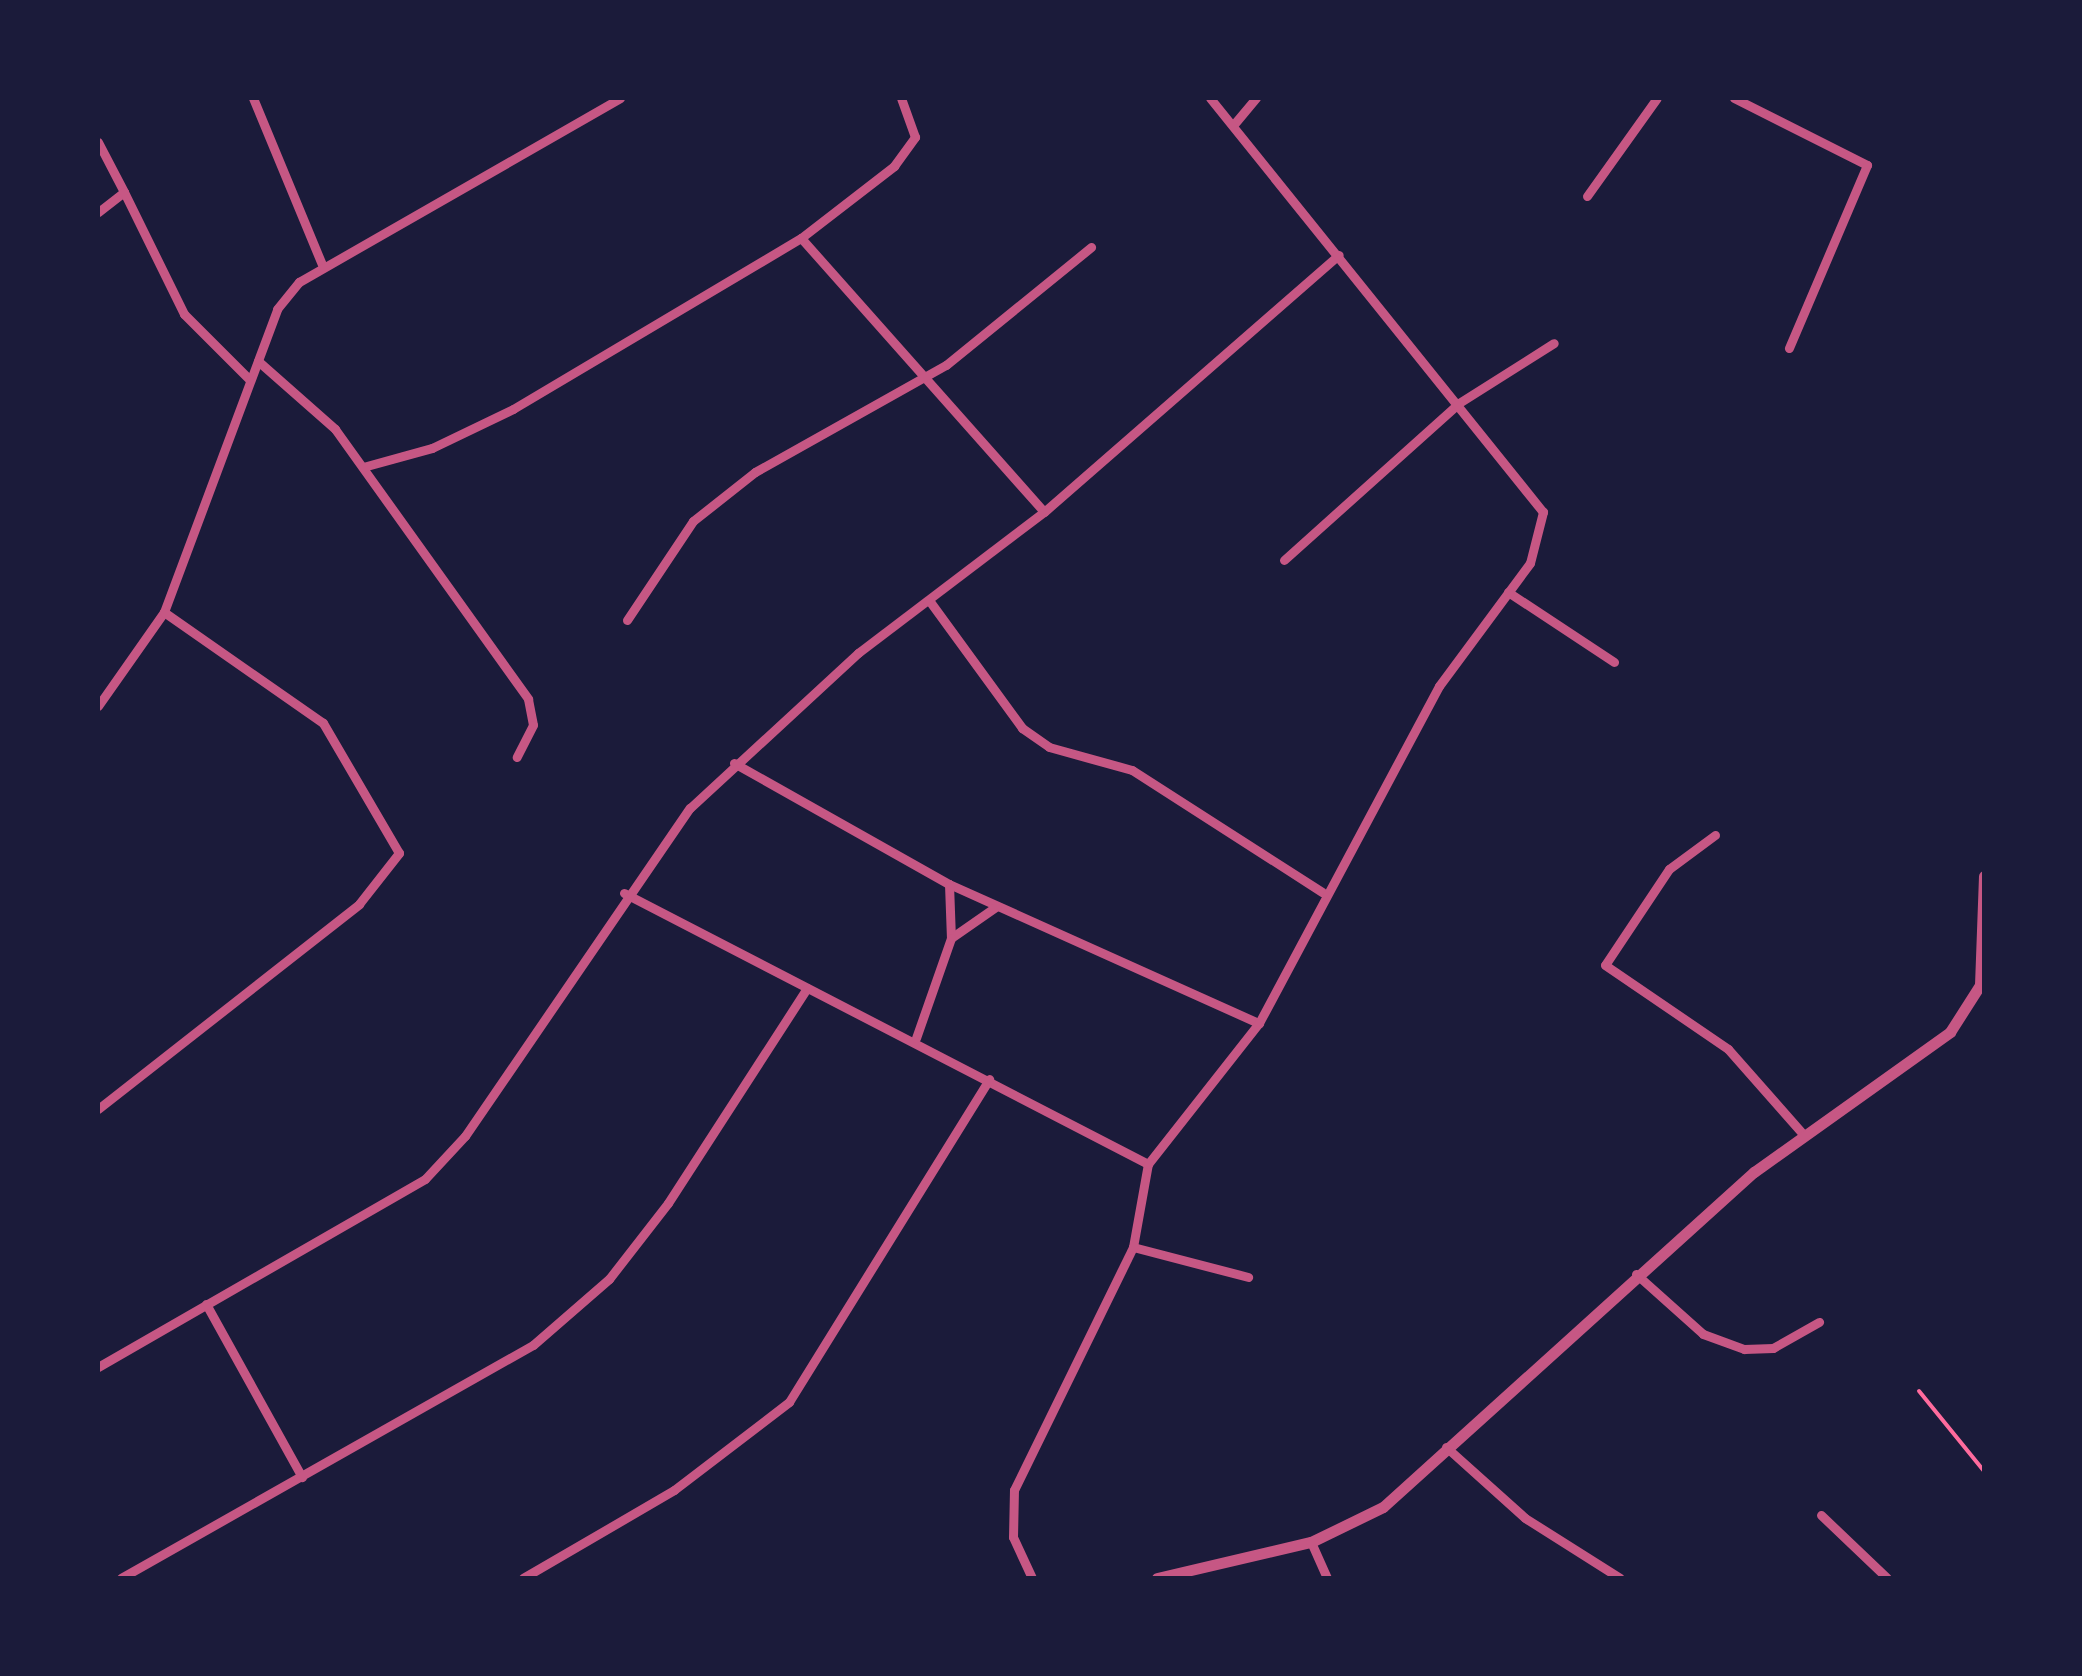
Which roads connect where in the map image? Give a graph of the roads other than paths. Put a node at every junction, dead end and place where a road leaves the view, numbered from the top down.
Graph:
1 (253, 98) edge
2 (620, 98) edge
3 (901, 98) edge
4 (1210, 98) edge
5 (1256, 98) edge
6 (1657, 98) edge
7 (1734, 98) edge
8 (604, 101) edge
9 (1234, 124) junction
10 (98, 142) edge
11 (124, 192) junction
12 (1587, 196) dead end
13 (98, 212) edge
14 (801, 238) junction
15 (1091, 247) dead end
16 (1340, 256) junction
17 (324, 267) junction
18 (1554, 343) dead end
19 (1789, 348) dead end
20 (258, 361) junction
21 (929, 376) junction
22 (250, 380) junction
23 (1459, 404) junction
24 (363, 467) junction
25 (1044, 512) junction
26 (1284, 560) dead end
27 (1508, 592) junction
28 (931, 602) junction
29 (164, 612) junction
30 (627, 620) dead end
31 (1614, 662) dead end
32 (98, 706) edge
33 (517, 757) dead end
34 (734, 763) junction
35 (1715, 835) dead end
36 (1984, 876) edge
37 (948, 884) junction
38 (1322, 892) junction
39 (624, 893) junction
40 (996, 906) junction
41 (951, 938) junction
42 (807, 988) junction
43 (1982, 988) edge
44 (1259, 1022) junction
45 (916, 1038) junction
46 (989, 1079) junction
47 (98, 1109) edge
48 (1804, 1134) junction
49 (1148, 1164) junction
50 (1133, 1247) junction
51 (1636, 1274) junction
52 (1248, 1277) dead end
53 (206, 1304) junction
54 (1819, 1322) dead end
55 (98, 1367) edge
56 (1446, 1448) junction
57 (302, 1477) junction
58 (1821, 1515) dead end
59 (1311, 1542) junction
60 (121, 1578) edge
61 (523, 1578) edge
62 (1032, 1578) edge
63 (1156, 1578) edge
64 (1327, 1578) edge
65 (1620, 1578) edge
66 (1887, 1578) edge

1 - 17 street
2 - 8 street
3 - 14 street
4 - 9 street
5 - 9 street
6 - 12 street
7 - 19 street
8 - 17 street
9 - 16 street
10 - 11 street
11 - 13 street
11 - 22 street
14 - 21 street
14 - 24 street
15 - 21 street
16 - 23 street
16 - 25 street
17 - 20 street
18 - 23 street
20 - 22 street
20 - 24 street
21 - 25 street
21 - 30 street
22 - 29 street
23 - 26 street
23 - 27 street
24 - 33 street
25 - 28 street
27 - 31 street
27 - 38 street
28 - 34 street
28 - 38 street
29 - 32 street
29 - 47 street
34 - 37 street
34 - 39 street
35 - 48 street
36 - 43 street
37 - 40 street
37 - 41 street
38 - 44 street
39 - 42 street
39 - 53 street
40 - 41 street
40 - 44 street
41 - 45 street
42 - 45 street
42 - 57 street
43 - 48 street
44 - 49 street
45 - 46 street
46 - 49 street
46 - 61 street
48 - 51 street
49 - 50 street
50 - 52 street
50 - 62 street
51 - 54 street
51 - 56 street
53 - 55 street
53 - 57 street
56 - 59 street
56 - 65 street
57 - 60 street
58 - 66 street
59 - 63 street
59 - 64 street

